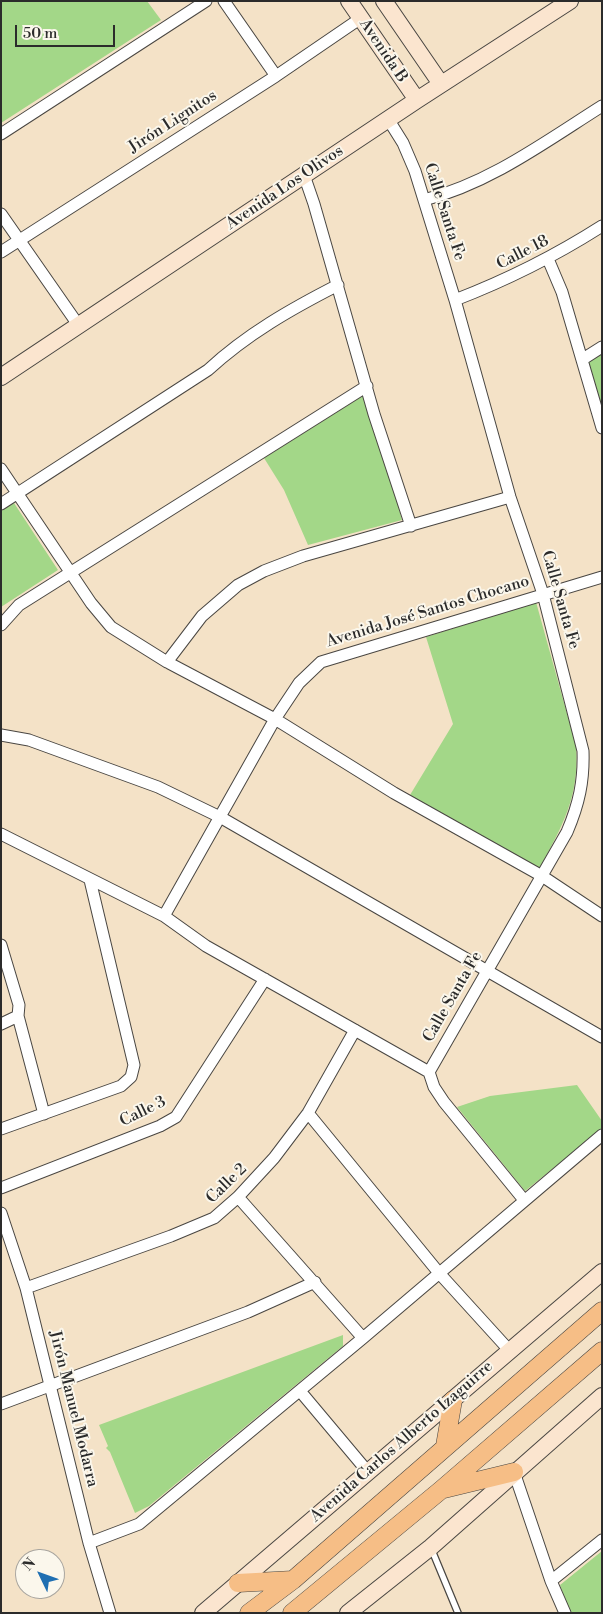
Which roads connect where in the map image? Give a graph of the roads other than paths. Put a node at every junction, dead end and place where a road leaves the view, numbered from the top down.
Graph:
1 (206, 1) edge
2 (224, 1) edge
3 (349, 1) edge
4 (384, 1) edge
5 (570, 1) edge
6 (361, 18) junction
7 (276, 76) junction
8 (441, 84) junction
9 (417, 100) junction
10 (602, 106) edge
11 (388, 119) junction
12 (1, 134) edge
13 (304, 175) junction
14 (424, 200) junction
15 (1, 214) edge
16 (602, 226) edge
17 (18, 240) junction
18 (1, 252) edge
19 (548, 259) junction
20 (338, 285) junction
21 (455, 300) junction
22 (79, 326) junction
23 (602, 347) edge
24 (583, 359) junction
25 (1, 377) edge
26 (367, 386) junction
27 (602, 428) edge
28 (1, 469) edge
29 (17, 493) junction
30 (510, 497) junction
31 (1, 504) edge
32 (411, 526) junction
33 (72, 574) junction
34 (602, 578) edge
35 (543, 594) junction
36 (1, 625) edge
37 (167, 662) junction
38 (275, 720) junction
39 (1, 735) edge
40 (220, 817) junction
41 (1, 834) edge
42 (542, 876) junction
43 (90, 880) junction
44 (164, 916) junction
45 (602, 916) edge
46 (1, 946) edge
47 (486, 972) junction
48 (266, 979) junction
49 (18, 1016) junction
50 (1, 1024) edge
51 (355, 1030) junction
52 (602, 1037) edge
53 (429, 1072) junction
54 (308, 1113) junction
55 (44, 1114) junction
56 (1, 1129) edge
57 (602, 1135) edge
58 (1, 1188) edge
59 (238, 1197) junction
60 (524, 1200) junction
61 (1, 1213) edge
62 (602, 1272) edge
63 (439, 1273) junction
64 (314, 1282) junction
65 (26, 1288) junction
66 (602, 1311) edge
67 (364, 1338) junction
68 (509, 1350) junction
69 (602, 1351) edge
70 (52, 1384) junction
71 (300, 1391) junction
72 (602, 1396) edge
73 (453, 1400) junction
74 (1, 1404) edge
75 (445, 1446) junction
76 (368, 1472) junction
77 (514, 1472) junction
78 (441, 1490) junction
79 (602, 1540) edge
80 (89, 1543) junction
81 (431, 1547) junction
82 (293, 1580) junction
83 (551, 1581) junction
84 (238, 1583) junction
85 (110, 1613) edge
86 (203, 1613) edge
87 (250, 1613) edge
88 (292, 1613) edge
89 (348, 1613) edge
90 (458, 1613) edge
91 (565, 1613) edge

1 - 12 street
2 - 7 street
3 - 6 street, Avenida B
4 - 8 street, Avenida B
5 - 8 street, Avenida Los Olivos
6 - 7 street, Jirón Lignitos
6 - 9 street, Avenida B
7 - 17 street, Jirón Lignitos
8 - 9 street, Avenida Los Olivos
9 - 11 street, Avenida Los Olivos
10 - 14 street
11 - 13 street, Avenida Los Olivos
11 - 14 street, Calle Santa Fe
13 - 20 street
13 - 22 street, Avenida Los Olivos
14 - 21 street, Calle Santa Fe
15 - 17 street
16 - 19 street, Calle 18
17 - 18 street, Jirón Lignitos
17 - 22 street
19 - 21 street, Calle 18
19 - 24 street
20 - 26 street
20 - 29 street
21 - 30 street, Calle Santa Fe
22 - 25 street, Avenida Los Olivos
23 - 24 street
24 - 27 street
26 - 32 street
26 - 33 street
28 - 29 street
29 - 31 street
29 - 33 street
30 - 32 street
30 - 35 street, Calle Santa Fe
32 - 37 street
33 - 36 street
33 - 37 street
34 - 35 street, Avenida José Santos Chocano
35 - 38 street, Avenida José Santos Chocano
35 - 42 street, Calle Santa Fe
37 - 38 street
38 - 40 street, Avenida José Santos Chocano
38 - 42 street
39 - 40 street
40 - 44 street, Avenida José Santos Chocano
40 - 47 street
41 - 43 street
42 - 45 street
42 - 47 street, Calle Santa Fe
43 - 44 street
43 - 55 street
44 - 48 street
46 - 49 street
47 - 52 street
47 - 53 street, Calle Santa Fe
48 - 51 street
48 - 58 street, Calle 3
49 - 50 street
49 - 55 street
51 - 53 street
51 - 54 street, Calle 2
53 - 60 street
54 - 59 street, Calle 2
54 - 63 street
55 - 56 street
57 - 60 street
59 - 64 street
59 - 65 street, Calle 2
60 - 63 street
61 - 65 street, Jirón Manuel Modarra
62 - 68 street, Avenida Carlos Alberto Izaguirre
63 - 67 street
63 - 68 street
64 - 67 street
64 - 70 street
65 - 70 street, Jirón Manuel Modarra
66 - 75 main road, Avenida Carlos Alberto Izaguirre
67 - 71 street
68 - 73 street, Avenida Carlos Alberto Izaguirre
69 - 78 main road
70 - 74 street
70 - 80 street, Jirón Manuel Modarra
71 - 76 street
71 - 80 street
72 - 77 street
73 - 75 main road
73 - 76 street, Avenida Carlos Alberto Izaguirre
75 - 82 main road, Avenida Carlos Alberto Izaguirre
76 - 84 street, Avenida Carlos Alberto Izaguirre
77 - 78 main road
77 - 81 street
77 - 83 street
78 - 88 main road
79 - 83 street
80 - 85 street, Jirón Manuel Modarra
81 - 89 street
81 - 90 lane
82 - 84 main road
82 - 87 main road, Avenida Carlos Alberto Izaguirre
83 - 91 street
84 - 86 street, Avenida Carlos Alberto Izaguirre

